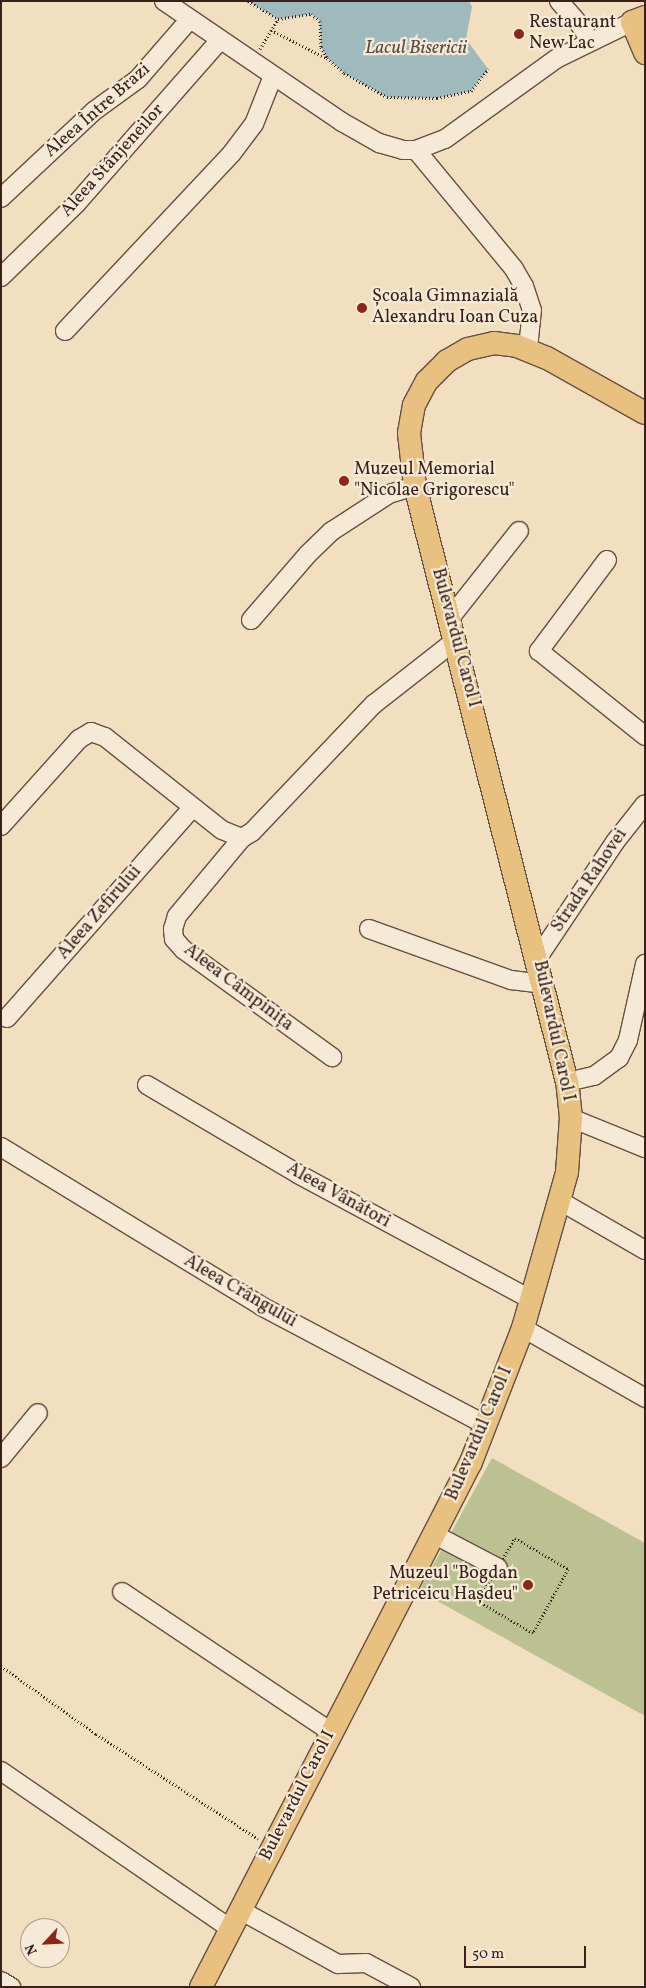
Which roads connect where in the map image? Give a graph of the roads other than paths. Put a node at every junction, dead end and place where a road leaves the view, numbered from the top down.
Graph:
1 (164, 1) edge
2 (559, 1) edge
3 (190, 19) junction
4 (638, 20) edge
5 (220, 40) junction
6 (589, 41) junction
7 (645, 53) edge
8 (272, 76) junction
9 (416, 150) junction
10 (1, 198) edge
11 (1, 277) edge
12 (65, 331) dead end
13 (528, 349) junction
14 (645, 413) edge
15 (415, 486) junction
16 (519, 531) dead end
17 (607, 560) dead end
18 (450, 618) junction
19 (251, 620) dead end
20 (456, 640) junction
21 (645, 736) edge
22 (645, 804) edge
23 (192, 807) junction
24 (1, 826) edge
25 (242, 838) junction
26 (369, 929) dead end
27 (537, 959) junction
28 (645, 964) edge
29 (543, 984) junction
30 (7, 1018) dead end
31 (332, 1057) dead end
32 (567, 1082) junction
33 (147, 1085) dead end
34 (571, 1118) junction
35 (1, 1147) edge
36 (645, 1148) edge
37 (560, 1201) junction
38 (645, 1250) edge
39 (532, 1300) junction
40 (523, 1328) junction
41 (645, 1398) edge
42 (38, 1413) dead end
43 (486, 1425) junction
44 (1, 1458) edge
45 (435, 1535) junction
46 (498, 1568) road end
47 (122, 1592) dead end
48 (331, 1732) junction
49 (1, 1771) edge
50 (235, 1919) junction
51 (1, 1981) edge
52 (11, 1987) edge
53 (201, 1987) edge
54 (411, 1987) edge

1 - 3 street
2 - 6 street
3 - 5 street
3 - 10 street, Aleea Între Brazi
4 - 6 street
4 - 7 main road
5 - 8 street
5 - 11 street, Aleea Stânjeneilor
6 - 9 street
8 - 9 street
8 - 12 street
9 - 13 street
13 - 14 main road, Bulevardul Carol I
13 - 15 main road, Bulevardul Carol I
15 - 18 main road, Bulevardul Carol I
15 - 19 street
16 - 18 street
17 - 21 street
18 - 20 main road, Bulevardul Carol I
20 - 25 street
20 - 27 main road, Bulevardul Carol I
22 - 27 street, Strada Rahovei
23 - 24 street
23 - 25 street
23 - 30 street, Aleea Zefirului
25 - 31 street, Aleea Câmpinița
26 - 29 street
27 - 29 main road, Bulevardul Carol I
28 - 32 street
29 - 32 main road, Bulevardul Carol I
32 - 34 main road, Bulevardul Carol I
33 - 39 street, Aleea Vânători
34 - 36 street
34 - 37 main road, Bulevardul Carol I
35 - 43 street, Aleea Crângului
37 - 38 street
37 - 39 main road, Bulevardul Carol I
39 - 40 main road, Bulevardul Carol I
40 - 41 street
40 - 43 main road, Bulevardul Carol I
42 - 44 street
43 - 45 main road, Bulevardul Carol I
45 - 46 street
45 - 48 main road, Bulevardul Carol I
47 - 48 street
48 - 50 main road, Bulevardul Carol I
49 - 50 street
50 - 53 main road, Bulevardul Carol I
50 - 54 street
51 - 52 street

